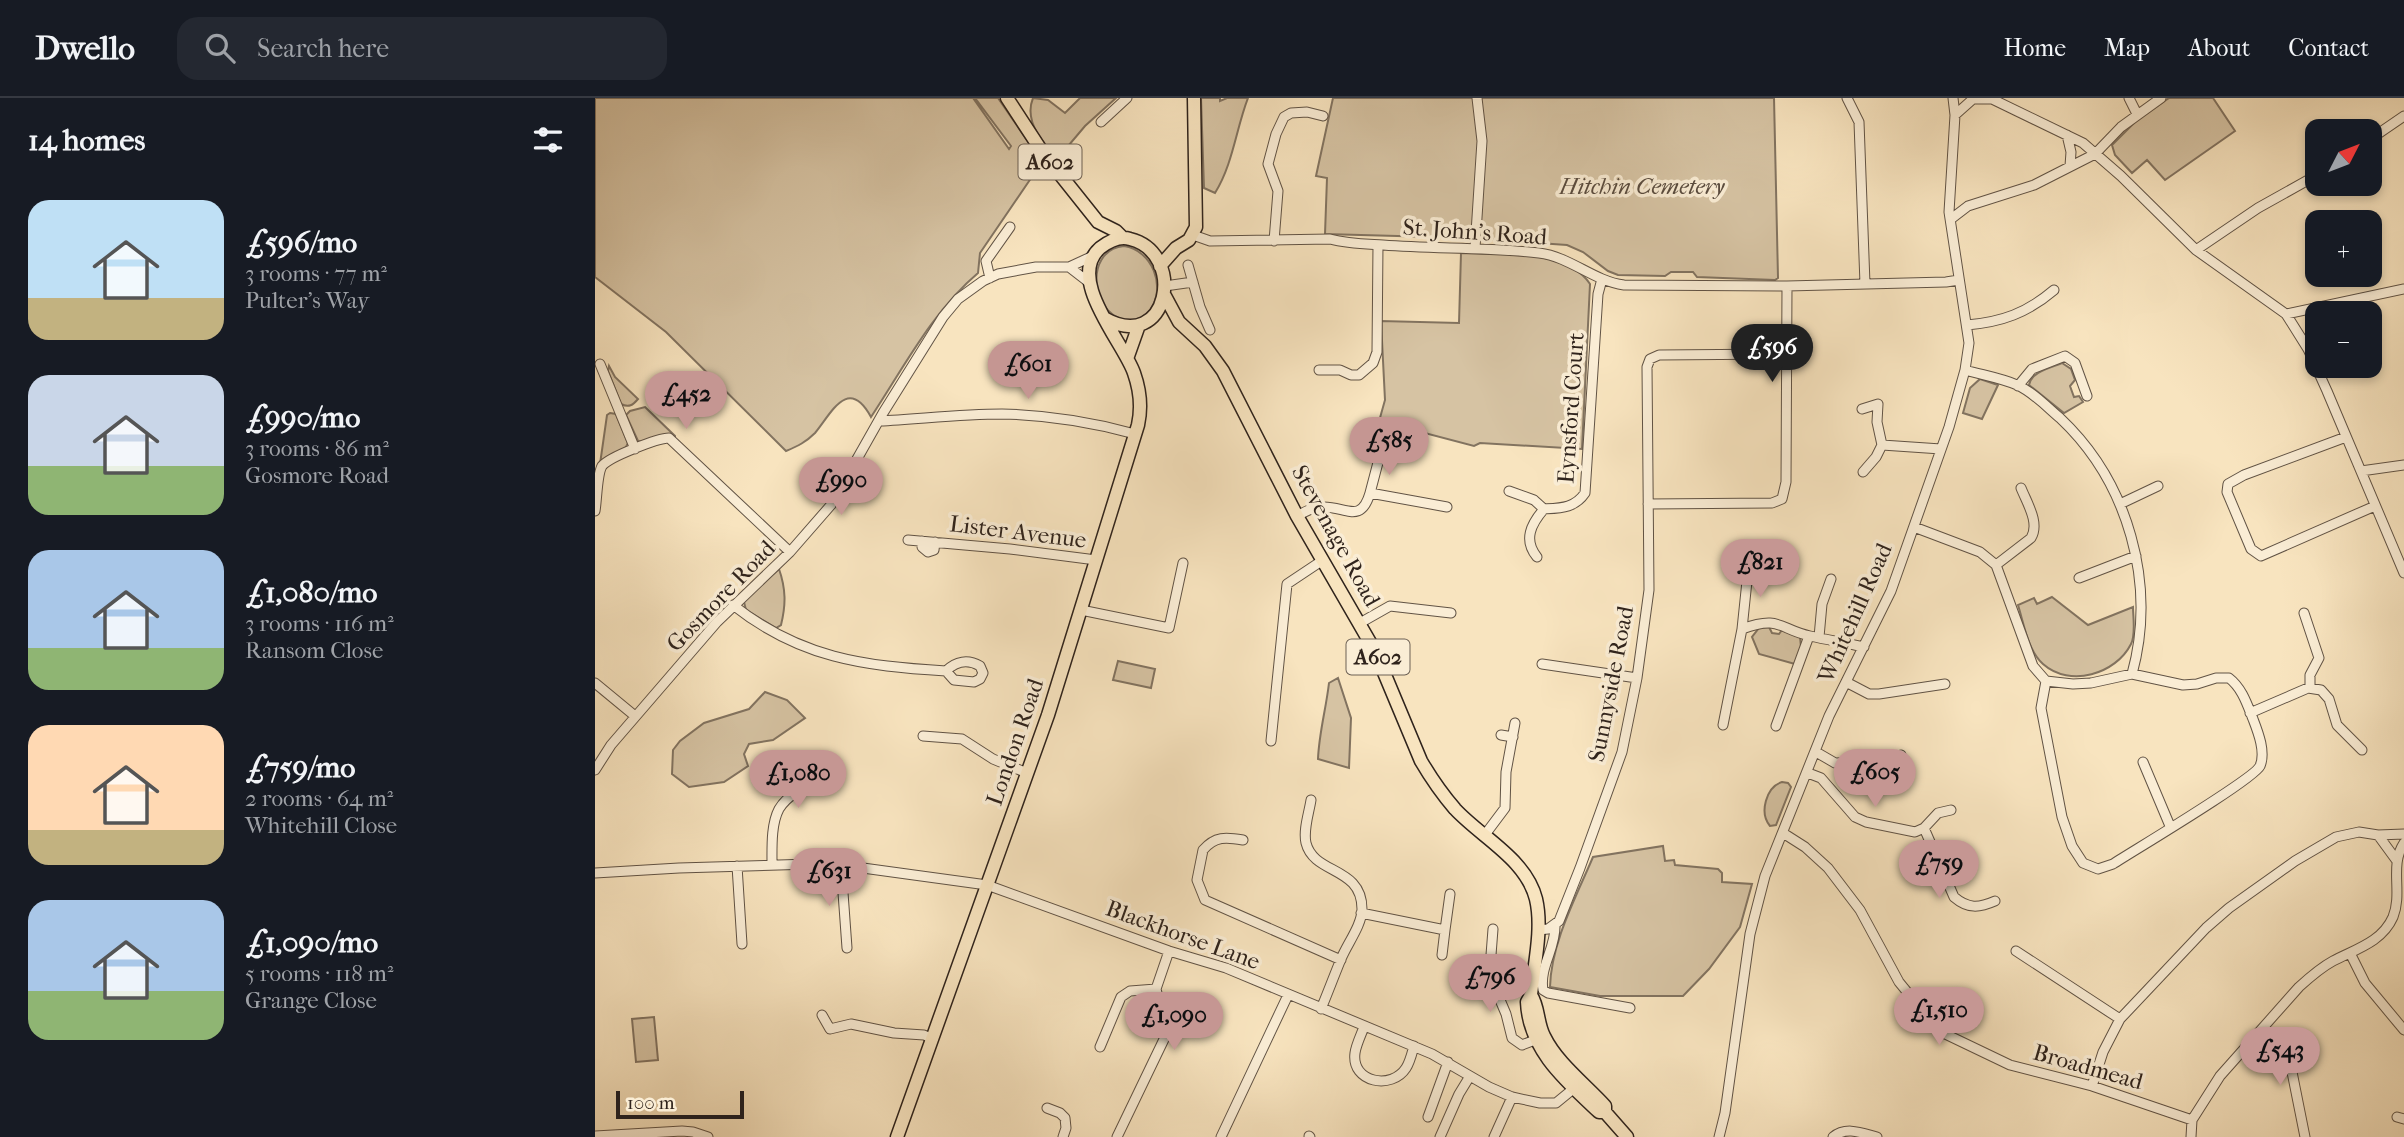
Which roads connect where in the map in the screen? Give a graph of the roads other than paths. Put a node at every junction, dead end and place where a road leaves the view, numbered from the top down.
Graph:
1 (1007, 98) edge
2 (1127, 98) edge
3 (1194, 98) edge
4 (1478, 98) edge
5 (1847, 98) edge
6 (1954, 98) edge
7 (2129, 98) edge
8 (2161, 98) edge
9 (1991, 99) edge
10 (2137, 114) junction
11 (1955, 115) junction
12 (1323, 116) dead end
13 (2404, 116) edge
14 (1101, 121) dead end
15 (2382, 131) edge
16 (2067, 135) junction
17 (2106, 142) junction
18 (2083, 143) junction
19 (2095, 154) junction
20 (2105, 163) junction
21 (2070, 166) junction
22 (2305, 182) edge
23 (1952, 194) junction
24 (1968, 206) junction
25 (1951, 219) junction
26 (1098, 222) junction
27 (1010, 227) dead end
28 (1193, 234) junction
29 (1123, 238) junction
30 (1274, 241) junction
31 (1378, 245) junction
32 (1176, 248) junction
33 (1475, 248) junction
34 (2196, 250) junction
35 (1151, 251) junction
36 (1097, 252) junction
37 (1188, 265) dead end
38 (1160, 266) junction
39 (1069, 267) junction
40 (990, 278) junction
41 (1602, 279) junction
42 (1959, 280) junction
43 (1192, 282) junction
44 (1091, 284) junction
45 (1865, 284) junction
46 (1787, 286) junction
47 (2404, 289) edge
48 (2054, 290) dead end
49 (1165, 291) junction
50 (2285, 314) junction
51 (1153, 316) junction
52 (1104, 318) junction
53 (1179, 322) junction
54 (1139, 325) junction
55 (1967, 325) junction
56 (1210, 330) dead end
57 (1787, 354) junction
58 (1128, 355) junction
59 (600, 364) dead end
60 (1319, 370) dead end
61 (1965, 370) junction
62 (2018, 386) junction
63 (2087, 396) dead end
64 (1862, 409) dead end
65 (879, 421) junction
66 (1386, 432) dead end
67 (1135, 434) junction
68 (2346, 437) junction
69 (1882, 445) junction
70 (635, 449) junction
71 (1941, 449) junction
72 (2404, 465) edge
73 (1863, 471) dead end
74 (2361, 471) junction
75 (2158, 486) dead end
76 (2021, 488) dead end
77 (1509, 491) dead end
78 (1370, 493) junction
79 (1648, 504) junction
80 (2120, 504) junction
81 (2375, 506) junction
82 (1447, 507) dead end
83 (1544, 509) junction
84 (595, 511) edge
85 (1297, 516) junction
86 (1914, 527) junction
87 (908, 540) dead end
88 (790, 552) junction
89 (2136, 555) junction
90 (1537, 557) dead end
91 (1323, 560) junction
92 (1096, 561) junction
93 (1182, 563) dead end
94 (1751, 565) dead end
95 (1997, 565) junction
96 (2404, 573) edge
97 (2079, 578) dead end
98 (1831, 579) dead end
99 (733, 605) junction
100 (1081, 610) junction
101 (1451, 613) dead end
102 (2304, 613) dead end
103 (1360, 623) junction
104 (2321, 626) dead end
105 (1742, 629) junction
106 (2311, 631) junction
107 (1814, 636) junction
108 (1864, 647) junction
109 (1542, 664) dead end
110 (946, 671) dead end
111 (2132, 674) junction
112 (1637, 678) junction
113 (2046, 681) junction
114 (1846, 682) junction
115 (595, 683) edge
116 (1945, 684) dead end
117 (2310, 688) junction
118 (2250, 713) junction
119 (635, 716) junction
120 (1515, 723) dead end
121 (1723, 725) dead end
122 (1776, 726) dead end
123 (1501, 735) dead end
124 (923, 736) dead end
125 (1513, 737) junction
126 (1271, 741) dead end
127 (2362, 750) dead end
128 (1816, 752) junction
129 (1901, 755) dead end
130 (2143, 762) dead end
131 (820, 765) dead end
132 (595, 770) edge
133 (1027, 773) junction
134 (1808, 773) junction
135 (1311, 800) dead end
136 (1951, 810) dead end
137 (2170, 826) junction
138 (1924, 828) junction
139 (1783, 834) junction
140 (2404, 834) edge
141 (2378, 835) junction
142 (1484, 836) junction
143 (1244, 840) dead end
144 (2404, 843) edge
145 (2397, 861) junction
146 (772, 864) junction
147 (841, 865) junction
148 (737, 866) junction
149 (595, 873) edge
150 (988, 885) junction
151 (1450, 894) dead end
152 (1995, 901) dead end
153 (1361, 913) junction
154 (1555, 925) junction
155 (1493, 929) dead end
156 (1445, 930) junction
157 (1538, 930) junction
158 (742, 944) dead end
159 (847, 948) dead end
160 (1169, 951) junction
161 (2016, 951) dead end
162 (2350, 953) junction
163 (1442, 955) dead end
164 (1341, 960) junction
165 (1156, 989) junction
166 (1288, 995) junction
167 (1630, 1008) dead end
168 (1321, 1009) junction
169 (822, 1015) dead end
170 (2120, 1019) junction
171 (1364, 1027) junction
172 (2404, 1030) edge
173 (2257, 1035) junction
174 (1539, 1038) junction
175 (933, 1039) junction
176 (1414, 1046) junction
177 (1100, 1047) dead end
178 (1448, 1062) junction
179 (1470, 1076) junction
180 (1579, 1085) junction
181 (2092, 1086) junction
182 (1512, 1097) junction
183 (1047, 1108) dead end
184 (1429, 1117) dead end
185 (2192, 1120) junction
186 (595, 1136) edge
187 (708, 1137) edge
188 (897, 1137) edge
189 (1063, 1137) edge
190 (1117, 1137) edge
191 (1221, 1137) edge
192 (1440, 1137) edge
193 (1494, 1137) edge
194 (1627, 1137) edge
195 (1719, 1137) edge
196 (1833, 1137) edge
197 (1877, 1137) edge
198 (2191, 1137) edge
199 (2305, 1137) edge

1 - 26 main road, A602
2 - 14 street
3 - 28 main road
4 - 33 street
5 - 45 street
6 - 11 street, Whitehill Road
7 - 10 street
8 - 10 street
9 - 11 street
9 - 16 street
10 - 17 street
11 - 23 street, Whitehill Road
12 - 30 street
13 - 15 street
16 - 18 street
16 - 21 street
17 - 18 street
17 - 19 street
17 - 20 street
18 - 19 street
19 - 20 street
19 - 21 street
20 - 34 street
21 - 24 street
22 - 34 street
23 - 24 street
23 - 25 street, Whitehill Road
24 - 25 street
25 - 42 street, Whitehill Road
26 - 29 main road, A602
26 - 36 main road
27 - 40 street
28 - 30 street, St. John's Road
28 - 32 main road
29 - 35 main road
29 - 36 main road
30 - 31 street, St. John's Road
31 - 33 street, St. John's Road
31 - 60 street
32 - 35 main road
32 - 38 main road
33 - 41 street, St. John's Road
34 - 50 street
35 - 38 main road
36 - 39 street, Gosmore Road
36 - 44 main road
37 - 43 street
38 - 49 main road
39 - 40 street, Gosmore Road
39 - 44 street
40 - 65 street, Gosmore Road
41 - 46 street, St. John's Road
41 - 83 street, Eynsford Court
42 - 45 street, St. John's Road
42 - 55 street, Whitehill Road
43 - 49 street
43 - 56 street
44 - 52 main road
45 - 46 street, St. John's Road
46 - 57 street
47 - 50 street
48 - 55 street
49 - 51 main road
49 - 53 main road, Stevenage Road / A602
50 - 68 street
51 - 53 main road, Stevenage Road / A602
51 - 54 main road
52 - 54 main road
52 - 58 main road, London Road
53 - 85 main road, Stevenage Road / A602
54 - 58 main road
55 - 61 street, Whitehill Road
57 - 79 street
57 - 79 street, Sunnyside Road
58 - 67 main road, London Road
59 - 70 street
61 - 62 street
61 - 71 street, Whitehill Road
62 - 63 street
62 - 80 street
64 - 69 street
65 - 67 street
65 - 88 street, Gosmore Road
66 - 78 street
67 - 92 main road, London Road
68 - 74 street
68 - 81 street
69 - 71 street
69 - 73 street
70 - 84 street
70 - 88 street
71 - 86 street, Whitehill Road
72 - 74 street
74 - 81 street
75 - 80 street
76 - 95 street
77 - 83 street, Eynsford Court
78 - 82 street
78 - 85 street
79 - 112 street, Sunnyside Road
80 - 89 street
81 - 96 street
83 - 90 street, Eynsford Court
85 - 91 main road, Stevenage Road / A602
86 - 95 street
86 - 108 street, Whitehill Road
87 - 92 street, Lister Avenue
88 - 99 street, Gosmore Road
89 - 97 street
89 - 111 street
91 - 103 main road, Stevenage Road / A602
91 - 126 street
92 - 100 main road, London Road
93 - 100 street
94 - 105 street
95 - 113 street
98 - 107 street
99 - 110 street
99 - 119 street, Gosmore Road
100 - 133 main road, London Road
101 - 103 street
102 - 106 street
103 - 142 main road, Stevenage Road / A602
104 - 106 street
105 - 107 street
105 - 121 street
106 - 117 street
107 - 108 street
107 - 122 street
108 - 114 street, Whitehill Road
109 - 112 street
111 - 113 street
111 - 118 street
112 - 154 street, Sunnyside Road
113 - 137 street
114 - 116 street
114 - 128 street, Whitehill Road
115 - 119 street
117 - 118 street
117 - 127 street
118 - 137 street
119 - 132 street, Gosmore Road
120 - 125 street
123 - 125 street
124 - 133 street
125 - 142 street
128 - 129 street
128 - 134 street, Whitehill Road
130 - 137 street
131 - 146 street
133 - 150 main road, London Road
134 - 138 street
134 - 139 street, Whitehill Road
135 - 153 street
136 - 138 street
138 - 152 street
139 - 181 street, Broadmead
139 - 195 street, Whitehill Road
140 - 141 street
141 - 145 street
141 - 170 street
142 - 157 main road, Stevenage Road / A602
143 - 164 street
144 - 145 street
145 - 162 street
146 - 147 street, Blackhorse Lane
146 - 148 street, Blackhorse Lane
147 - 150 street, Blackhorse Lane
147 - 159 street
148 - 149 street, Blackhorse Lane
148 - 158 street
150 - 160 street, Blackhorse Lane
150 - 175 main road, London Road
151 - 156 street
153 - 156 street
153 - 164 street
154 - 157 street
154 - 167 street, Sunnyside Road
155 - 174 street
156 - 163 street
157 - 174 main road, Stevenage Road / A602
160 - 165 street
160 - 166 street, Blackhorse Lane
161 - 170 street
162 - 172 street
162 - 173 street
164 - 168 street
165 - 177 street
165 - 190 street
166 - 168 street, Blackhorse Lane
166 - 191 street
168 - 171 street, Blackhorse Lane
169 - 175 street
170 - 181 street
171 - 176 street, Blackhorse Lane
171 - 176 street
173 - 185 street
173 - 199 street
174 - 180 main road, Stevenage Road / A602
175 - 188 main road, London Road
176 - 178 street, Blackhorse Lane
178 - 179 street, Blackhorse Lane
178 - 184 street
179 - 182 street, Blackhorse Lane
179 - 192 street
180 - 182 street, Blackhorse Lane
180 - 194 main road, Stevenage Road / A602
181 - 185 street, Broadmead
182 - 193 street
183 - 189 street
185 - 198 street
186 - 187 street
196 - 197 street

